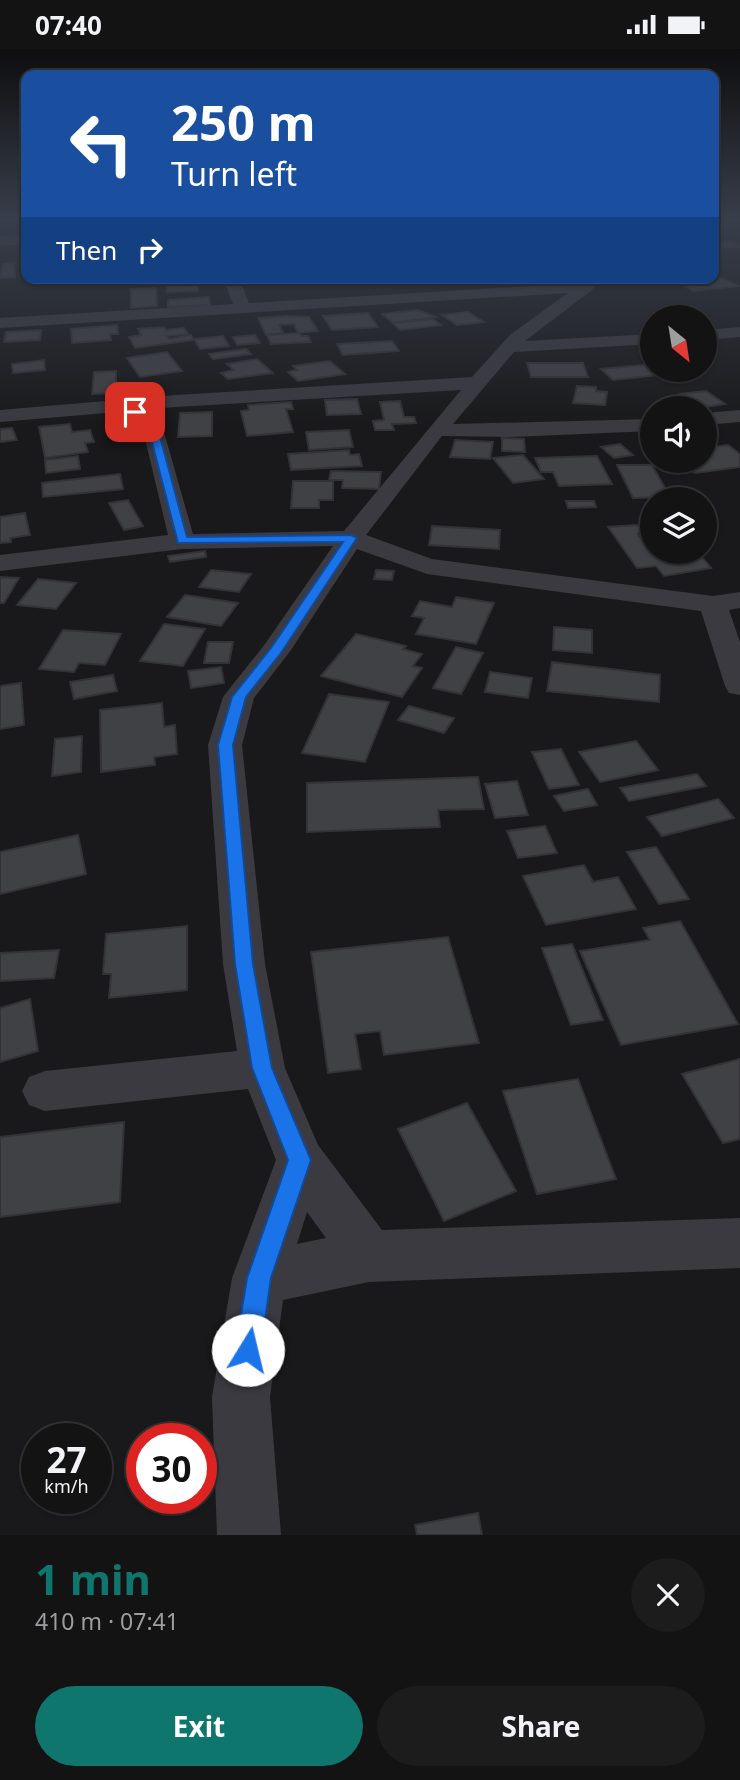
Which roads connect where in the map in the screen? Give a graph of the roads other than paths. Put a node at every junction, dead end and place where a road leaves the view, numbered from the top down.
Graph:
1 (236, 289) edge
2 (501, 289) edge
3 (582, 289) edge
4 (243, 308) junction
5 (0, 323) edge
6 (740, 332) edge
7 (718, 334) edge
8 (640, 339) edge
9 (520, 344) junction
10 (477, 383) junction
11 (176, 401) junction
12 (121, 406) junction
13 (0, 416) edge
14 (740, 416) edge
15 (150, 418) junction
16 (717, 418) edge
17 (640, 426) edge
18 (436, 429) junction
19 (351, 538) junction
20 (182, 541) junction
21 (0, 563) edge
22 (727, 602) edge
23 (740, 686) edge
24 (262, 1068) junction
25 (45, 1091) dead end
26 (300, 1160) junction
27 (740, 1243) edge
28 (369, 1257) junction
29 (259, 1278) junction
30 (249, 1535) edge

1 - 4 street
2 - 4 street
3 - 9 street
4 - 5 street
6 - 7 street
8 - 9 street
9 - 10 street
10 - 11 street
10 - 18 street
11 - 12 street
11 - 15 street
12 - 13 street
12 - 15 street
14 - 16 street
15 - 20 street
17 - 18 street
18 - 19 street
19 - 20 street
19 - 22 street
19 - 24 street
20 - 21 street
22 - 23 street
24 - 25 street
24 - 26 street
26 - 28 street
26 - 29 street
27 - 28 street
28 - 29 street
29 - 30 street

